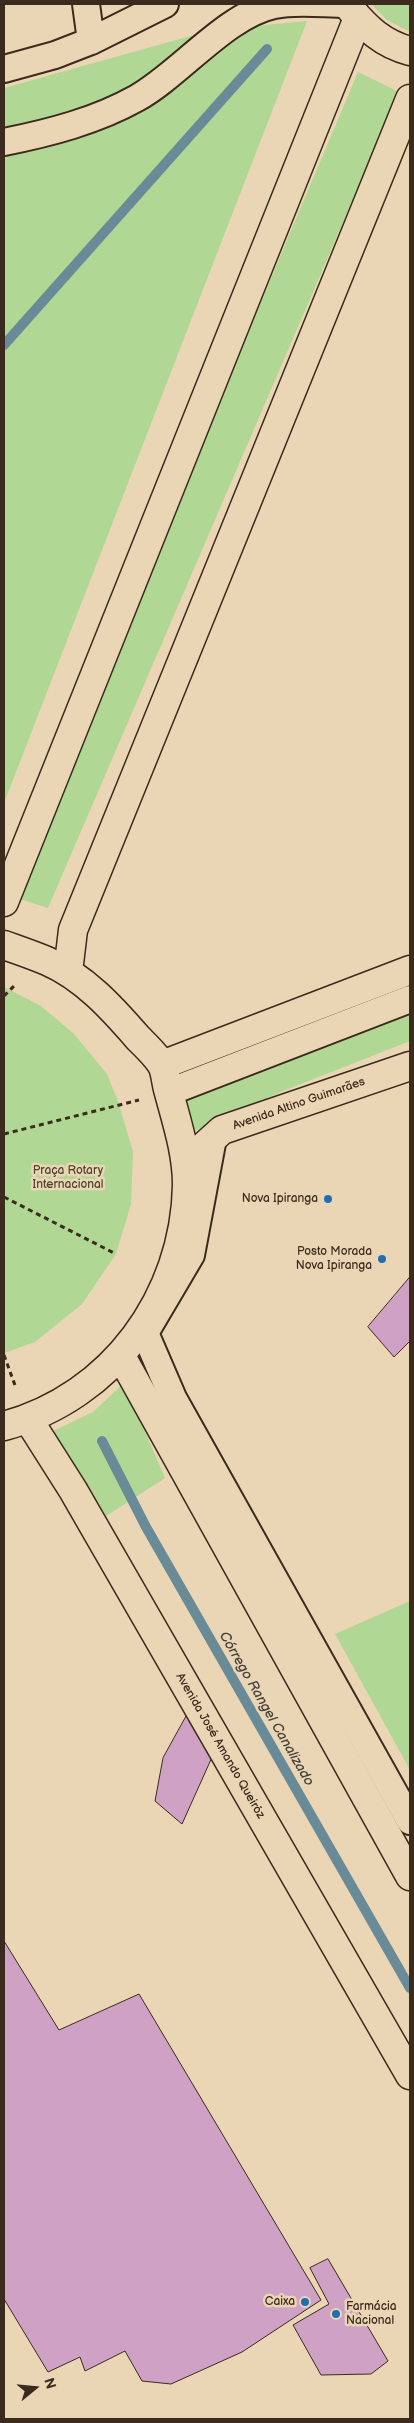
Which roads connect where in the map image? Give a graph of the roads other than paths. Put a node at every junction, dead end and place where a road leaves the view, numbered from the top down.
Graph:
1 (86, 4) edge
2 (165, 4) edge
3 (350, 9) edge
4 (91, 41) junction
5 (410, 52) edge
6 (4, 69) edge
7 (410, 99) edge
8 (4, 142) edge
9 (4, 902) edge
10 (4, 946) edge
11 (410, 970) edge
12 (68, 972) junction
13 (410, 999) edge
14 (162, 1066) junction
15 (410, 1066) edge
16 (169, 1092) junction
17 (214, 1137) junction
18 (187, 1185) junction
19 (121, 1356) junction
20 (16, 1423) edge
21 (410, 1821) edge
22 (410, 1876) edge
23 (410, 2074) edge

1 - 4 street
2 - 4 street
3 - 5 main road
3 - 8 street
3 - 9 main road
4 - 6 street
7 - 12 main road
10 - 12 main road
11 - 14 main road
12 - 14 main road
13 - 16 street
14 - 16 main road
15 - 17 main road, Avenida Altino Guimarães
16 - 18 main road
17 - 18 main road, Avenida Altino Guimarães
17 - 21 street
18 - 19 main road
19 - 20 main road
19 - 22 main road
20 - 23 main road, Avenida José Amando Queiróz

